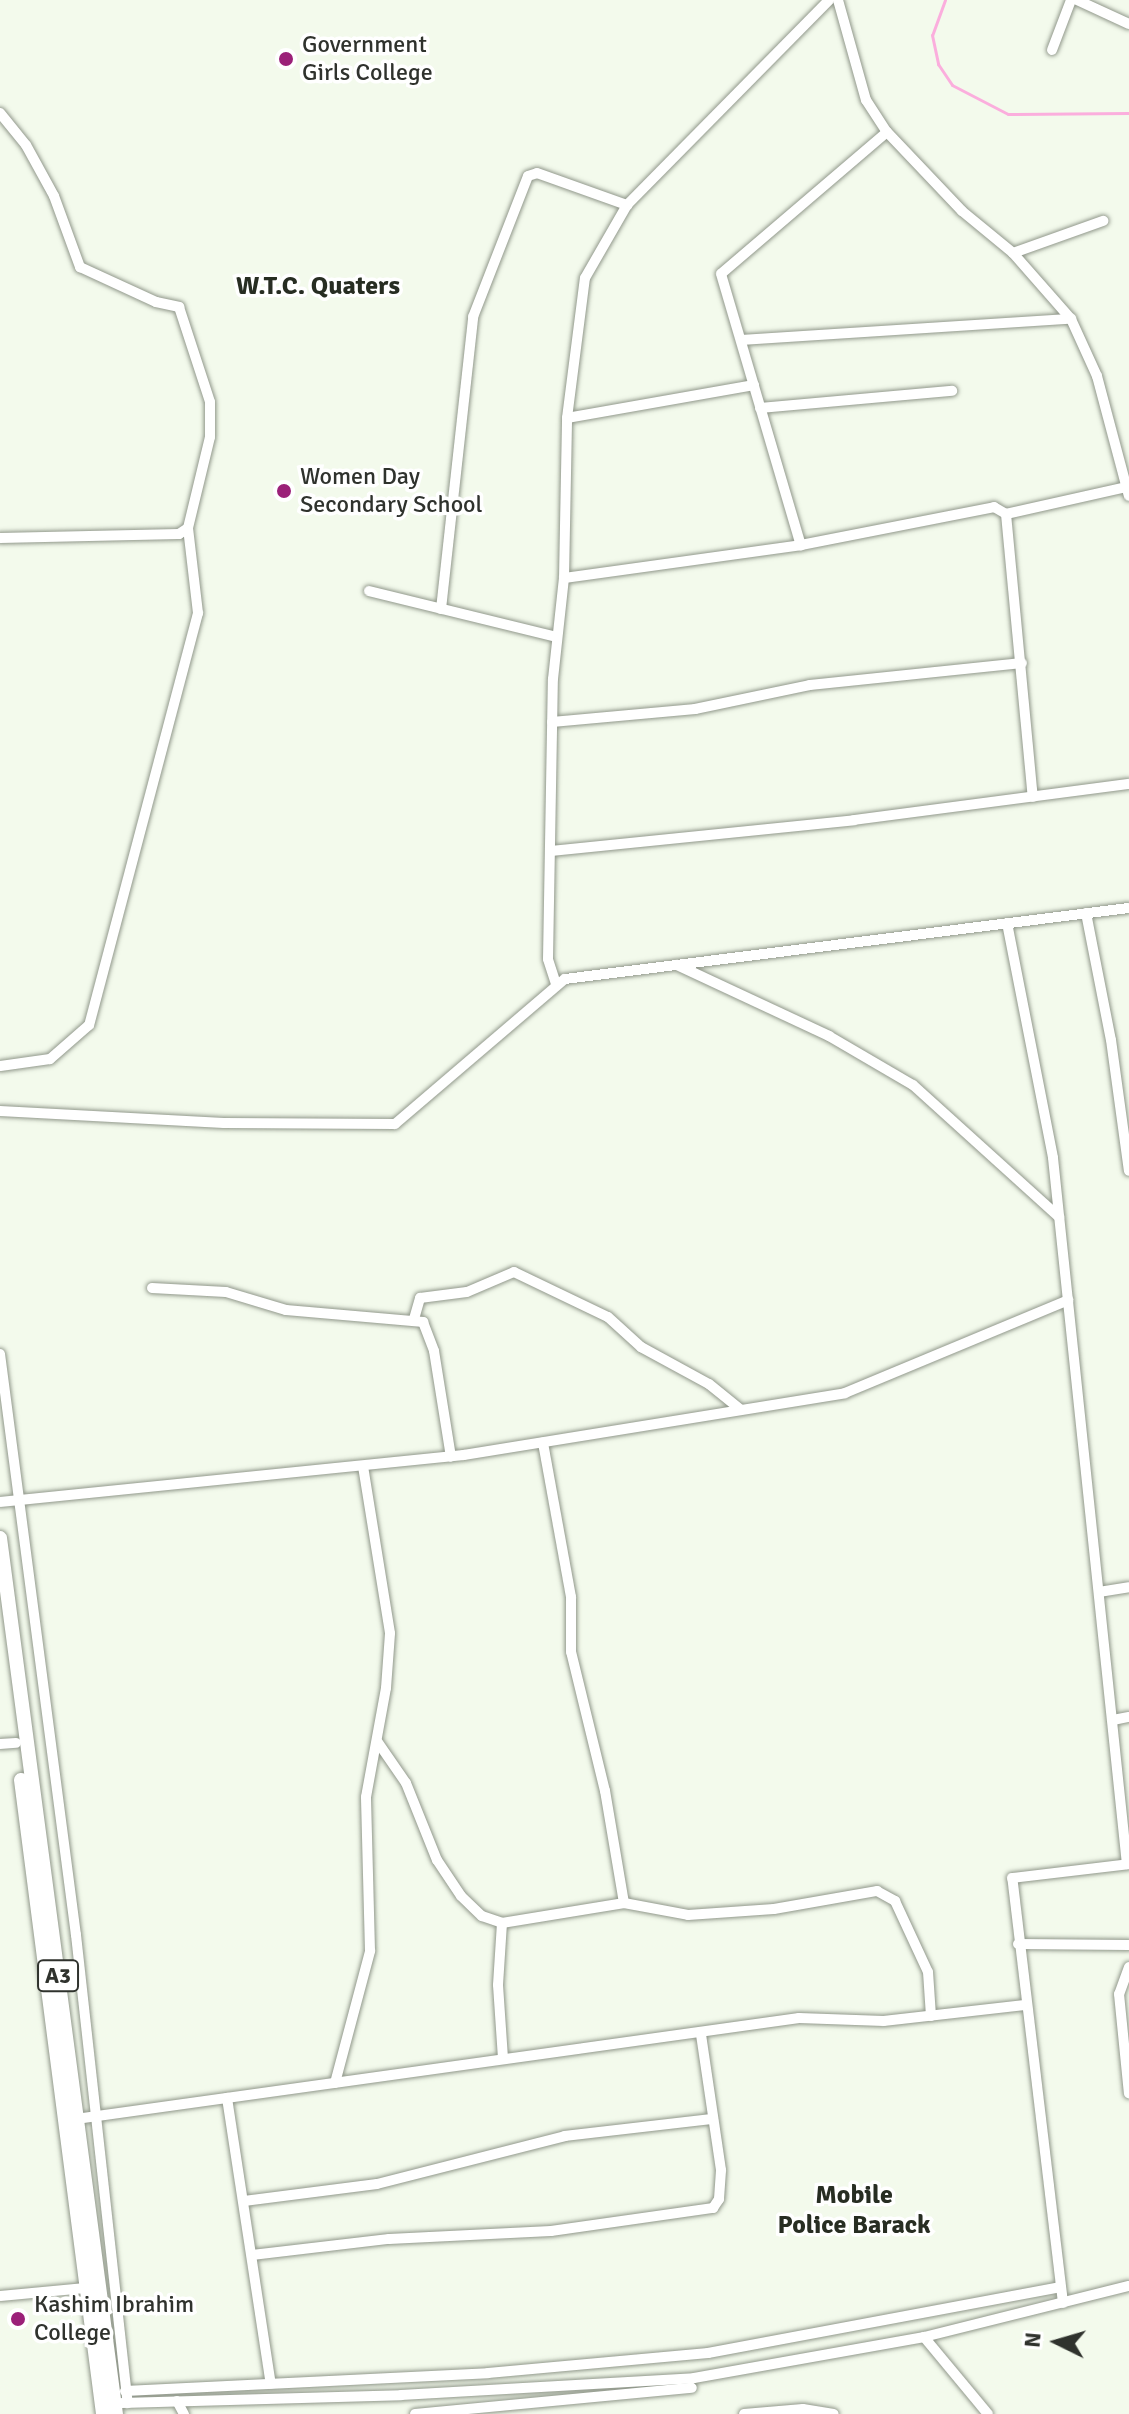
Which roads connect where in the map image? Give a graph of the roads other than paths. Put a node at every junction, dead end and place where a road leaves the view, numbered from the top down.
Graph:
1 (829, 0) edge
2 (838, 0) edge
3 (1074, 0) edge
4 (1129, 24) edge
5 (1052, 50) dead end
6 (0, 113) edge
7 (887, 132) junction
8 (627, 205) junction
9 (1103, 221) dead end
10 (1013, 253) junction
11 (1071, 319) junction
12 (742, 340) junction
13 (754, 385) junction
14 (952, 391) dead end
15 (760, 408) junction
16 (567, 418) junction
17 (1128, 492) edge
18 (1006, 514) junction
19 (188, 528) junction
20 (0, 538) edge
21 (801, 545) junction
22 (564, 578) junction
23 (369, 591) dead end
24 (441, 609) junction
25 (556, 637) junction
26 (1022, 663) junction
27 (552, 722) junction
28 (1129, 784) edge
29 (1033, 797) junction
30 (551, 851) junction
31 (1129, 908) edge
32 (1086, 913) junction
33 (1007, 923) junction
34 (677, 965) junction
35 (556, 984) junction
36 (0, 1066) edge
37 (0, 1111) edge
38 (1129, 1171) edge
39 (1059, 1217) junction
40 (152, 1288) dead end
41 (1068, 1300) junction
42 (414, 1319) junction
43 (0, 1354) edge
44 (740, 1409) junction
45 (543, 1443) junction
46 (451, 1457) junction
47 (363, 1467) junction
48 (20, 1499) junction
49 (0, 1502) edge
50 (0, 1538) edge
51 (1129, 1587) edge
52 (1099, 1592) junction
53 (0, 1617) edge
54 (1129, 1717) edge
55 (1113, 1720) junction
56 (377, 1741) junction
57 (16, 1743) junction
58 (0, 1744) edge
59 (1128, 1864) edge
60 (624, 1903) junction
61 (502, 1923) junction
62 (1018, 1944) junction
63 (1129, 1945) edge
64 (1129, 1967) edge
65 (1024, 2005) junction
66 (931, 2016) junction
67 (1125, 2020) edge
68 (701, 2035) junction
69 (503, 2059) junction
70 (335, 2083) junction
71 (1129, 2094) edge
72 (227, 2098) junction
73 (93, 2117) junction
74 (76, 2119) junction
75 (713, 2119) junction
76 (244, 2201) junction
77 (252, 2255) junction
78 (1129, 2286) edge
79 (1061, 2287) junction
80 (86, 2288) junction
81 (0, 2296) edge
82 (1063, 2303) junction
83 (924, 2337) junction
84 (271, 2384) junction
85 (692, 2388) dead end
86 (177, 2401) junction
87 (121, 2403) edge
88 (103, 2414) edge
89 (184, 2414) edge
90 (415, 2414) edge
91 (744, 2414) edge
92 (834, 2414) edge
93 (988, 2414) edge

1 - 8 street
2 - 7 street
3 - 4 street
3 - 5 street
6 - 19 street
7 - 10 street
7 - 12 street
8 - 16 street
8 - 24 street
9 - 10 street
10 - 11 street
11 - 12 street
11 - 17 street
12 - 13 street
13 - 15 street
13 - 16 street
14 - 15 street
15 - 21 street
16 - 22 street
17 - 18 street
18 - 21 street
18 - 26 street
19 - 20 street
19 - 36 street
21 - 22 street
22 - 25 street
23 - 24 street
24 - 25 street
25 - 27 street
26 - 27 street
26 - 29 street
27 - 30 street
28 - 29 street
29 - 30 street
30 - 35 street
31 - 32 street
32 - 33 street
32 - 38 street
33 - 34 street
33 - 39 street
34 - 35 street
34 - 39 street
35 - 37 street
39 - 41 street
40 - 42 street
41 - 44 street
41 - 52 street
42 - 44 street
42 - 46 street
43 - 48 street
44 - 45 street
45 - 46 street
45 - 60 street
46 - 47 street
47 - 48 street
47 - 56 street
48 - 49 street
48 - 73 street
50 - 74 highway, A3
51 - 52 street
52 - 55 street
53 - 57 highway, A3
54 - 55 street
55 - 59 street
56 - 61 street
56 - 70 street
57 - 58 street
57 - 80 highway, A3
59 - 62 street
60 - 61 street
60 - 66 street
61 - 69 street
62 - 63 street
62 - 65 street
64 - 67 street
65 - 66 street
65 - 79 street
66 - 68 street
67 - 71 street
68 - 69 street
68 - 75 street
69 - 70 street
70 - 72 street
72 - 73 street
72 - 76 street
73 - 74 street
73 - 87 street
74 - 87 highway, A3
75 - 76 street
75 - 77 street
76 - 77 street
77 - 84 street
78 - 82 street
79 - 82 street
79 - 84 street
80 - 81 street
80 - 88 highway, A3
82 - 83 street
83 - 86 street
83 - 93 street
84 - 87 street
85 - 90 street
86 - 87 street
86 - 89 street
91 - 92 street

